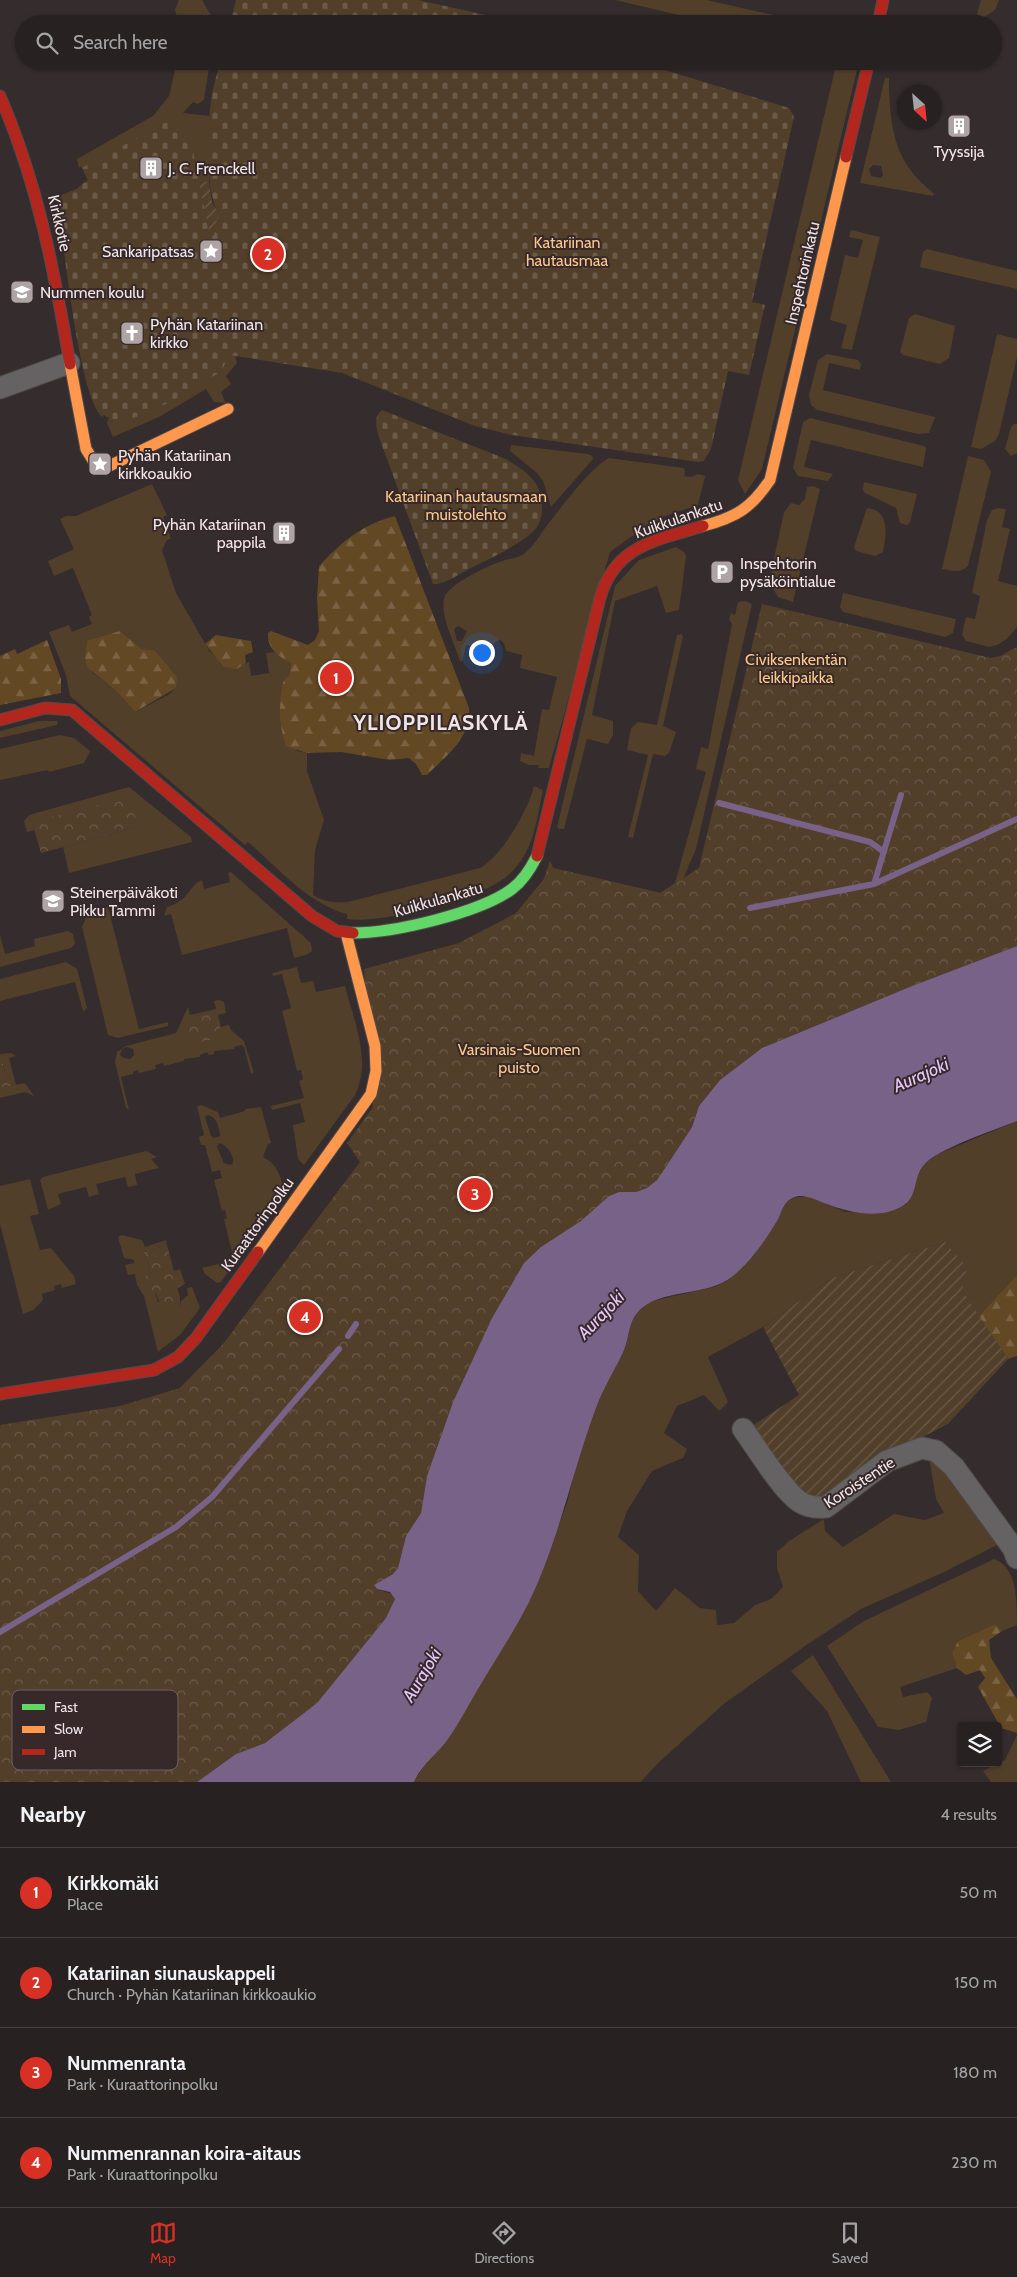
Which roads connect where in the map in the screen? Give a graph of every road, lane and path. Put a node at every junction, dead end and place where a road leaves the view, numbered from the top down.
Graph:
1 (883, 0) edge
2 (880, 15) edge
3 (867, 70) edge
4 (0, 96) edge
5 (69, 363) junction
6 (0, 388) edge
7 (228, 409) dead end
8 (764, 492) joint
9 (0, 720) edge
10 (346, 933) junction
11 (0, 1394) edge
12 (743, 1428) dead end
13 (1017, 1558) edge

1 - 2 street
3 - 8 street, Inspehtorinkatu
4 - 5 street, Kirkkotie
5 - 6 street
5 - 7 street
8 - 10 street, Kuikkulankatu
9 - 10 street, Kuikkulankatu
10 - 11 street, Kuraattorinpolku
12 - 13 street, Koroistentie

